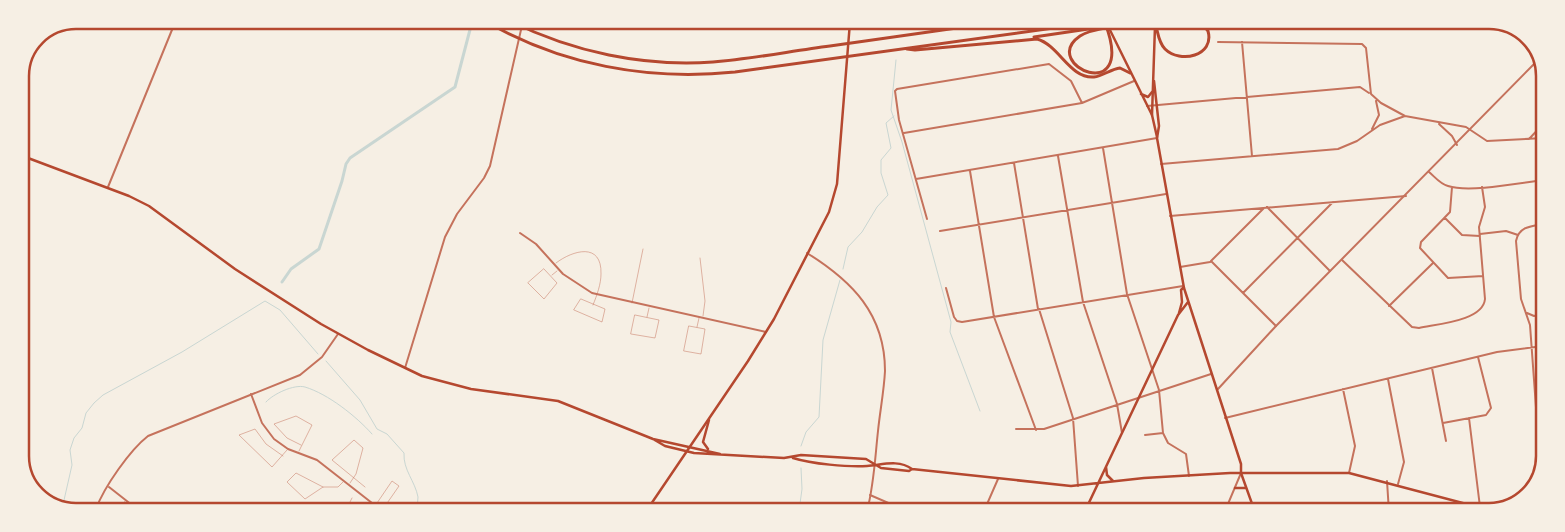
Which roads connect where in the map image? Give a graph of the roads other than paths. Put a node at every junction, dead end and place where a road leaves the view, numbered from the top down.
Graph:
1 (172, 29) edge
2 (501, 29) edge
3 (521, 29) edge
4 (528, 29) edge
5 (850, 29) edge
6 (951, 29) edge
7 (1044, 29) edge
8 (1097, 29) edge
9 (1107, 29) edge
10 (1108, 29) edge
11 (1155, 29) edge
12 (1157, 29) edge
13 (1207, 29) edge
14 (1091, 30) junction
15 (1016, 40) junction
16 (1218, 42) dead end
17 (1242, 42) junction
18 (901, 48) junction
19 (1535, 64) edge
20 (1130, 73) junction
21 (1134, 80) junction
22 (1154, 80) junction
23 (1141, 94) junction
24 (1370, 94) junction
25 (1247, 96) junction
26 (1374, 99) junction
27 (1082, 103) junction
28 (1157, 104) junction
29 (1153, 105) junction
30 (1147, 106) junction
31 (1152, 115) junction
32 (1405, 116) junction
33 (1439, 124) junction
34 (1472, 129) junction
35 (1371, 130) junction
36 (1536, 131) edge
37 (903, 133) junction
38 (1157, 138) junction
39 (1529, 139) junction
40 (1536, 139) edge
41 (1457, 145) junction
42 (1103, 148) junction
43 (1058, 156) junction
44 (1252, 156) junction
45 (29, 158) edge
46 (1014, 163) junction
47 (1161, 164) junction
48 (970, 171) junction
49 (1430, 172) junction
50 (916, 179) junction
51 (1536, 181) edge
52 (108, 187) junction
53 (1452, 187) junction
54 (1482, 187) junction
55 (1166, 194) junction
56 (1406, 196) junction
57 (1334, 202) junction
58 (1112, 203) junction
59 (1266, 208) junction
60 (1067, 210) junction
61 (1170, 216) junction
62 (1023, 218) junction
63 (1444, 218) junction
64 (927, 219) dead end
65 (978, 226) junction
66 (1536, 226) edge
67 (940, 231) dead end
68 (520, 233) dead end
69 (1518, 234) junction
70 (1480, 235) junction
71 (1297, 238) junction
72 (643, 249) dead end
73 (807, 253) junction
74 (700, 258) dead end
75 (1342, 260) junction
76 (1211, 261) junction
77 (1432, 263) junction
78 (554, 264) junction
79 (1180, 266) junction
80 (558, 270) junction
81 (1330, 271) junction
82 (552, 275) junction
83 (1483, 276) junction
84 (1184, 287) junction
85 (946, 288) dead end
86 (1243, 293) junction
87 (1127, 294) junction
88 (596, 295) junction
89 (1083, 302) junction
90 (1188, 302) junction
91 (632, 303) junction
92 (593, 305) junction
93 (1389, 306) junction
94 (649, 307) junction
95 (1038, 309) junction
96 (1527, 313) junction
97 (1178, 315) junction
98 (1536, 316) edge
99 (647, 317) junction
100 (701, 317) junction
101 (994, 317) junction
102 (1276, 326) junction
103 (697, 327) junction
104 (766, 332) junction
105 (338, 334) junction
106 (1532, 347) junction
107 (1536, 347) edge
108 (1478, 357) junction
109 (405, 368) junction
110 (1432, 368) junction
111 (1152, 370) junction
112 (1211, 374) junction
113 (1388, 378) junction
114 (1343, 389) junction
115 (1159, 390) junction
116 (1216, 391) junction
117 (251, 394) junction
118 (1140, 397) junction
119 (1116, 404) junction
120 (1536, 404) edge
121 (1072, 418) junction
122 (1225, 418) junction
123 (1469, 418) junction
124 (709, 420) junction
125 (1443, 423) junction
126 (1016, 429) dead end
127 (1036, 430) junction
128 (1122, 434) junction
129 (1163, 434) junction
130 (1145, 435) dead end
131 (653, 439) junction
132 (1446, 441) dead end
133 (301, 445) junction
134 (691, 448) junction
135 (288, 449) junction
136 (711, 451) junction
137 (688, 452) junction
138 (298, 453) junction
139 (720, 454) junction
140 (283, 456) junction
141 (792, 457) junction
142 (875, 464) junction
143 (1106, 467) junction
144 (1241, 473) junction
145 (1350, 473) junction
146 (1189, 476) junction
147 (354, 478) junction
148 (998, 479) junction
149 (344, 480) junction
150 (1387, 481) junction
151 (1115, 482) junction
152 (1098, 484) junction
153 (1398, 484) junction
154 (349, 485) junction
155 (1078, 486) junction
156 (109, 487) junction
157 (323, 487) junction
158 (365, 487) dead end
159 (1235, 488) junction
160 (1247, 489) junction
161 (870, 495) junction
162 (352, 498) dead end
163 (126, 499) junction
164 (100, 503) edge
165 (124, 503) edge
166 (130, 503) edge
167 (350, 503) edge
168 (371, 503) edge
169 (378, 503) edge
170 (387, 503) edge
171 (652, 503) edge
172 (868, 503) edge
173 (888, 503) edge
174 (988, 503) edge
175 (1089, 503) edge
176 (1229, 503) edge
177 (1252, 503) edge
178 (1389, 503) edge
179 (1466, 503) edge
180 (1480, 503) edge

1 - 52 street
2 - 18 highway
3 - 109 street
4 - 6 highway
5 - 73 main road
7 - 18 highway
8 - 14 highway
9 - 14 highway
10 - 20 main road
11 - 22 main road
12 - 13 highway
14 - 15 highway
15 - 18 highway
15 - 20 highway
16 - 17 street
17 - 24 street
17 - 25 street
19 - 34 street
20 - 21 main road
21 - 23 main road
21 - 27 street
22 - 23 main road
22 - 28 main road
22 - 29 main road
23 - 30 main road
24 - 25 street
24 - 26 street
25 - 28 street
25 - 44 street
26 - 32 street
26 - 35 street
27 - 37 street
27 - 37 street
28 - 29 street
28 - 38 main road
29 - 30 street
29 - 31 main road
30 - 31 main road
31 - 38 main road
32 - 33 street
32 - 35 street
33 - 34 street
33 - 41 street
34 - 39 street
34 - 41 street
35 - 44 street
36 - 39 street
37 - 50 street
38 - 42 street
38 - 47 main road
39 - 40 street
41 - 49 street
42 - 43 street
42 - 58 street
43 - 46 street
43 - 60 street
44 - 47 street
45 - 52 main road
46 - 48 street
46 - 62 street
47 - 55 main road
48 - 50 street
48 - 65 street
49 - 53 street
49 - 56 street
50 - 64 street
51 - 54 street
52 - 105 main road
53 - 54 street
53 - 63 street
54 - 70 street
55 - 58 street
55 - 61 main road
56 - 57 street
56 - 75 street
57 - 59 street
57 - 71 street
58 - 60 street
58 - 87 street
59 - 61 street
59 - 71 street
59 - 76 street
60 - 62 street
60 - 89 street
61 - 79 main road
62 - 65 street
62 - 95 street
63 - 70 street
63 - 77 street
65 - 67 street
65 - 101 street
66 - 69 street
68 - 78 street
69 - 70 street
69 - 96 street
70 - 83 street
71 - 81 street
71 - 86 street
72 - 91 lane
73 - 104 main road
73 - 142 street
74 - 100 lane
75 - 81 street
75 - 93 street
76 - 79 street
76 - 86 street
77 - 83 street
77 - 93 street
78 - 80 street
78 - 88 lane
79 - 84 main road
80 - 82 lane
80 - 88 street
81 - 102 street
82 - 82 lane
83 - 93 street
84 - 87 street
84 - 90 main road
84 - 97 main road
85 - 101 street
86 - 102 street
87 - 89 street
87 - 111 street
88 - 91 street
88 - 92 lane
89 - 95 street
89 - 119 street
90 - 97 main road
90 - 112 main road
91 - 94 street
92 - 92 lane
94 - 99 lane
94 - 100 street
95 - 101 street
95 - 121 street
96 - 98 street
96 - 106 street
97 - 111 main road
99 - 99 lane
100 - 103 lane
100 - 104 street
101 - 127 street
102 - 116 street
103 - 103 lane
104 - 124 main road
105 - 109 main road
105 - 117 street
106 - 107 street
106 - 108 street
106 - 120 street
108 - 110 street
108 - 123 street
109 - 131 main road
110 - 113 street
110 - 125 street
111 - 115 street
111 - 118 main road
112 - 115 street
112 - 116 main road
113 - 114 street
113 - 153 street
114 - 122 street
114 - 145 street
115 - 118 street
115 - 129 street
116 - 122 main road
117 - 135 street
117 - 156 street
118 - 119 street
118 - 128 main road
119 - 121 street
119 - 128 street
121 - 127 street
121 - 155 street
122 - 144 main road
123 - 125 street
123 - 180 street
124 - 134 main road
124 - 136 main road
125 - 132 street
126 - 127 street
128 - 143 main road
129 - 130 street
129 - 146 street
131 - 134 main road
131 - 137 main road
133 - 133 lane
133 - 138 lane
134 - 136 main road
134 - 137 main road
135 - 138 street
135 - 140 lane
136 - 139 main road
137 - 139 main road
137 - 171 main road
138 - 149 street
139 - 141 main road
140 - 140 lane
141 - 142 main road
141 - 142 main road
142 - 148 main road
142 - 161 street
143 - 151 main road
143 - 152 main road
144 - 145 main road
144 - 146 main road
144 - 159 street
144 - 160 main road
145 - 150 main road
146 - 151 main road
147 - 147 lane
147 - 154 lane
147 - 158 lane
148 - 155 main road
148 - 174 street
149 - 154 street
149 - 157 lane
150 - 153 main road
150 - 178 street
151 - 152 main road
152 - 155 main road
152 - 175 main road
153 - 179 main road
154 - 168 street
156 - 163 street
156 - 164 street
157 - 157 lane
159 - 160 main road
159 - 176 street
160 - 177 main road
161 - 172 street
161 - 173 street
162 - 167 lane
163 - 165 lane
163 - 166 street
169 - 170 lane

